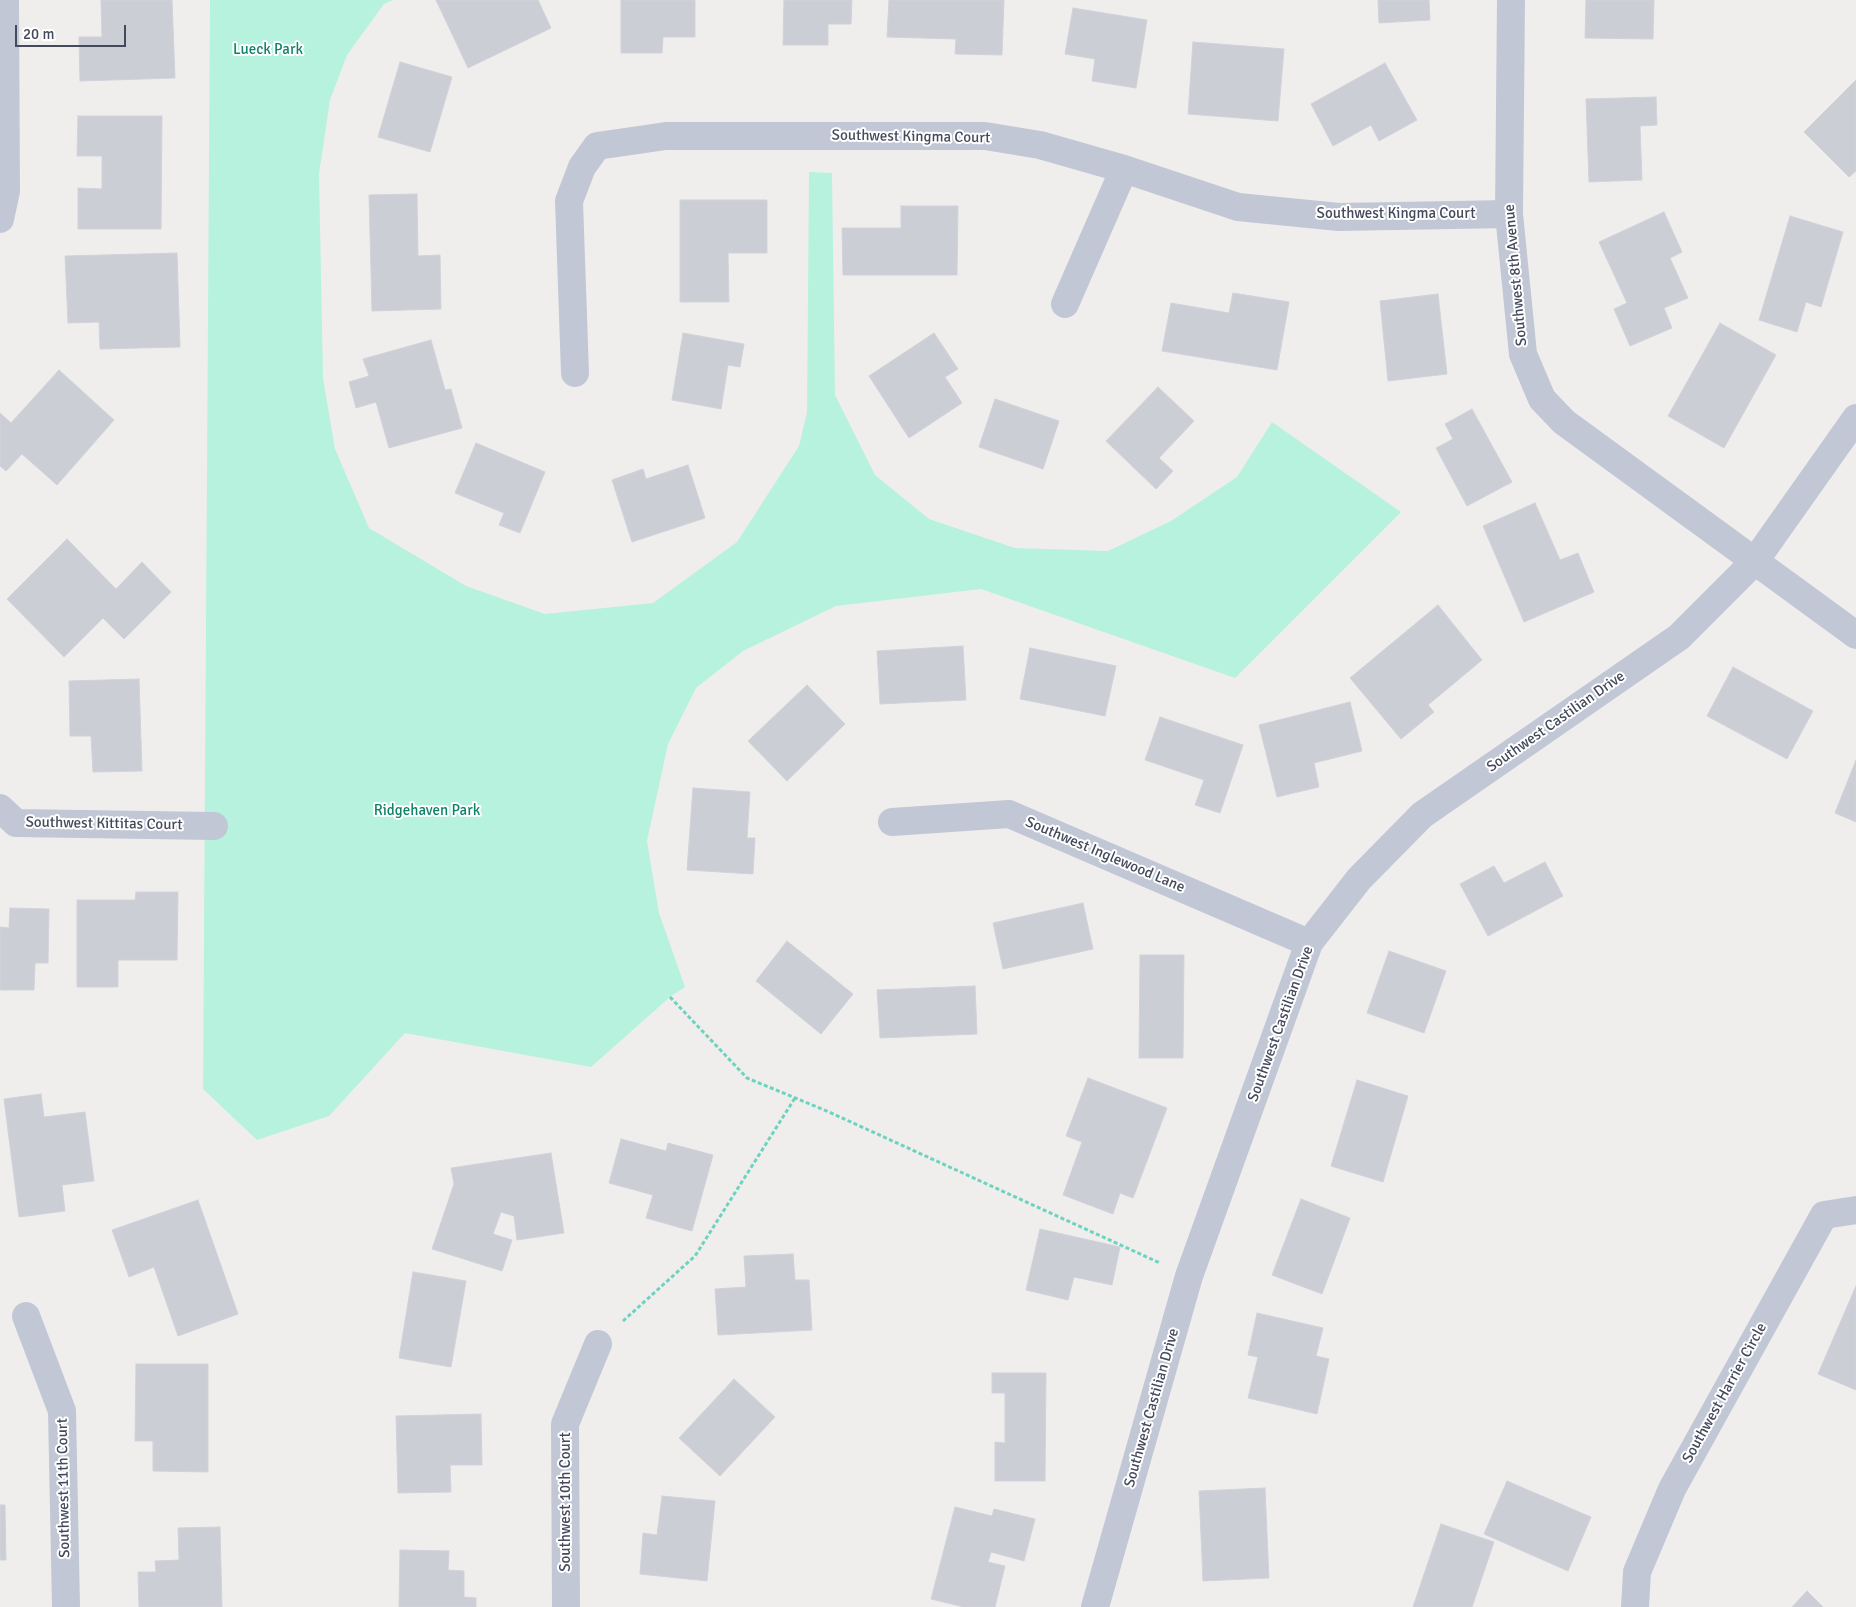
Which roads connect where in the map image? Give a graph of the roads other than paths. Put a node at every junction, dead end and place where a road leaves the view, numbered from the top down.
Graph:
1 (5, 0) edge
2 (1512, 0) edge
3 (1124, 169) junction
4 (1509, 214) junction
5 (0, 218) edge
6 (1065, 304) dead end
7 (575, 373) dead end
8 (1856, 418) edge
9 (1755, 561) junction
10 (1856, 635) edge
11 (0, 808) edge
12 (892, 822) dead end
13 (214, 826) dead end
14 (1309, 943) junction
15 (1856, 1210) edge
16 (26, 1316) dead end
17 (598, 1344) road end
18 (66, 1607) edge
19 (566, 1607) edge
20 (1095, 1607) edge
21 (1635, 1607) edge

1 - 5 street
2 - 4 street, Southwest 8th Avenue
3 - 4 street, Southwest Kingma Court
3 - 6 street
3 - 7 street, Southwest Kingma Court
4 - 9 street, Southwest 8th Avenue
8 - 9 street, Southwest Castilian Drive
9 - 10 street, Southwest 8th Avenue
9 - 14 street, Southwest Castilian Drive
11 - 13 street, Southwest Kittitas Court
12 - 14 street, Southwest Inglewood Lane
14 - 20 street, Southwest Castilian Drive
15 - 21 street, Southwest Harrier Circle
16 - 18 street, Southwest 11th Court
17 - 19 street, Southwest 10th Court

